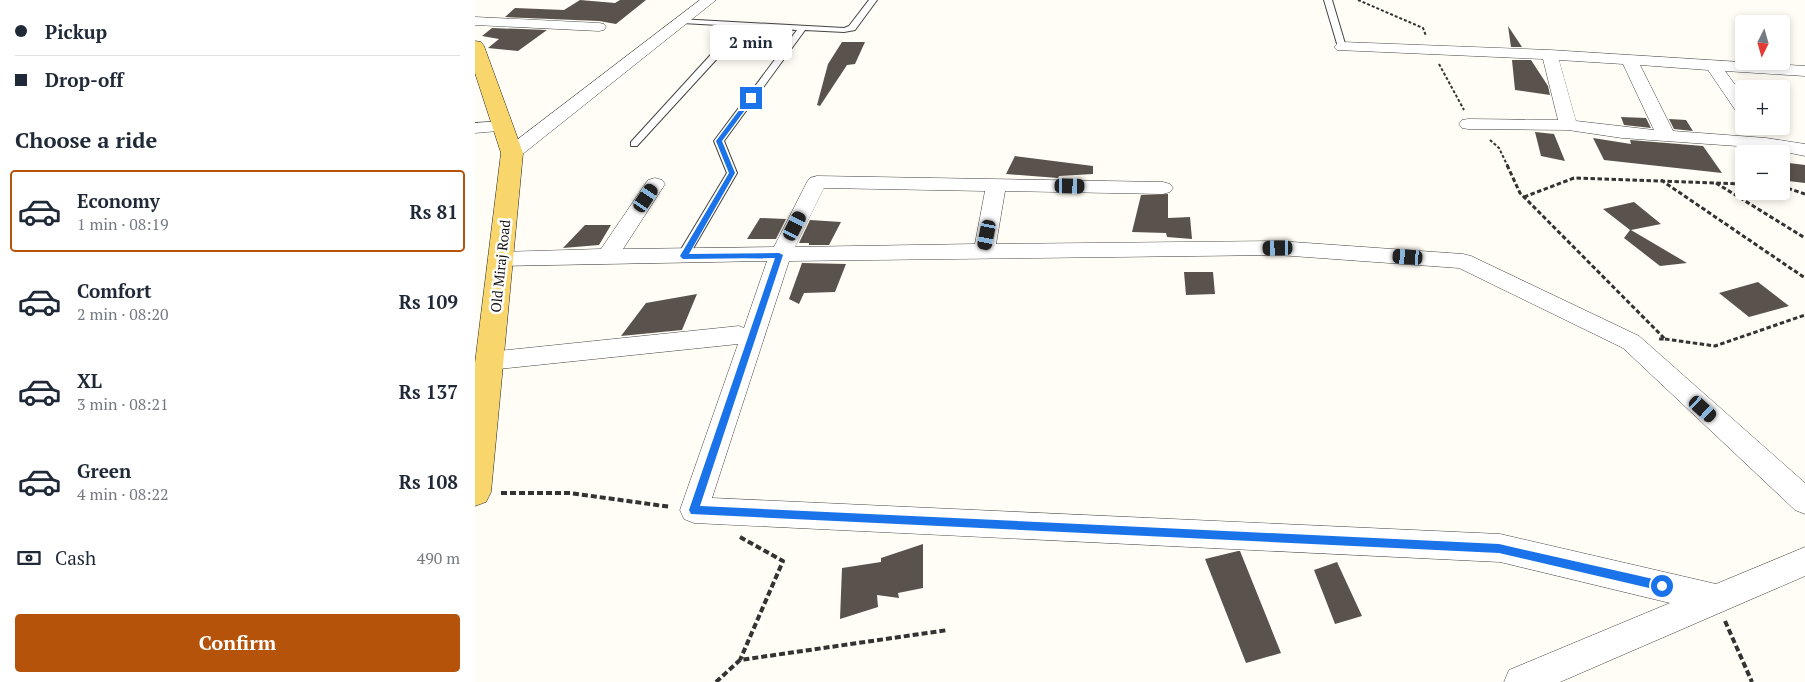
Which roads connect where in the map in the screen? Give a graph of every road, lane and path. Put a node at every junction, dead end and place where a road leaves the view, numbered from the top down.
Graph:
1 (709, 0) edge
2 (873, 0) edge
3 (1328, 0) edge
4 (1358, 0) edge
5 (475, 21) edge
6 (682, 21) junction
7 (744, 24) junction
8 (599, 26) dead end
9 (803, 27) junction
10 (1423, 28) dead end
11 (475, 46) edge
12 (1342, 47) joint
13 (1432, 51) junction
14 (1550, 56) junction
15 (1629, 60) junction
16 (1713, 65) junction
17 (1805, 71) edge
18 (1735, 97) edge
19 (1466, 118) joint
20 (1568, 125) junction
21 (503, 126) junction
22 (475, 128) edge
23 (1761, 135) edge
24 (1666, 136) junction
25 (1487, 137) dead end
26 (1766, 142) junction
27 (634, 144) dead end
28 (1805, 150) edge
29 (512, 153) junction
30 (1661, 180) junction
31 (1714, 182) junction
32 (1735, 183) edge
33 (655, 184) dead end
34 (996, 185) junction
35 (1163, 188) dead end
36 (1790, 189) edge
37 (1805, 194) edge
38 (1524, 196) junction
39 (1805, 238) edge
40 (984, 252) junction
41 (779, 255) junction
42 (607, 256) junction
43 (683, 256) junction
44 (501, 259) junction
45 (1805, 278) edge
46 (1805, 316) edge
47 (739, 334) dead end
48 (1665, 339) junction
49 (1631, 342) junction
50 (489, 361) junction
51 (480, 484) edge
52 (1805, 502) edge
53 (694, 510) junction
54 (734, 534) dead end
55 (1805, 561) edge
56 (1716, 599) junction
57 (948, 630) dead end
58 (740, 660) junction
59 (716, 682) edge
60 (1521, 682) edge
61 (1752, 682) edge

1 - 6 street
2 - 9 lane
3 - 12 lane
4 - 10 path
5 - 8 street
6 - 7 lane
6 - 29 street
7 - 9 lane
7 - 27 lane
9 - 43 lane
11 - 21 main road, Old Miraj Road
12 - 13 street
13 - 14 street
13 - 19 path
14 - 15 street
14 - 20 street
15 - 16 street
15 - 24 street
16 - 17 street
16 - 18 street
19 - 20 street
20 - 24 street
21 - 22 street
21 - 29 main road, Old Miraj Road
23 - 26 street
24 - 26 street
25 - 38 path
26 - 28 street
29 - 44 main road, Old Miraj Road
30 - 31 path
30 - 38 path
30 - 45 path
31 - 32 path
31 - 39 path
33 - 42 street
34 - 35 street
34 - 40 street
34 - 41 street
36 - 37 path
38 - 48 path
40 - 41 street
40 - 49 street
41 - 43 street
41 - 53 street
42 - 43 street
42 - 44 street
44 - 50 main road, Old Miraj Road
46 - 48 path
47 - 50 street
48 - 49 path
49 - 52 street
50 - 51 main road, Old Miraj Road
51 - 53 path
53 - 56 street
54 - 58 path
55 - 56 street
56 - 60 street
56 - 61 path
57 - 58 path
58 - 59 path

